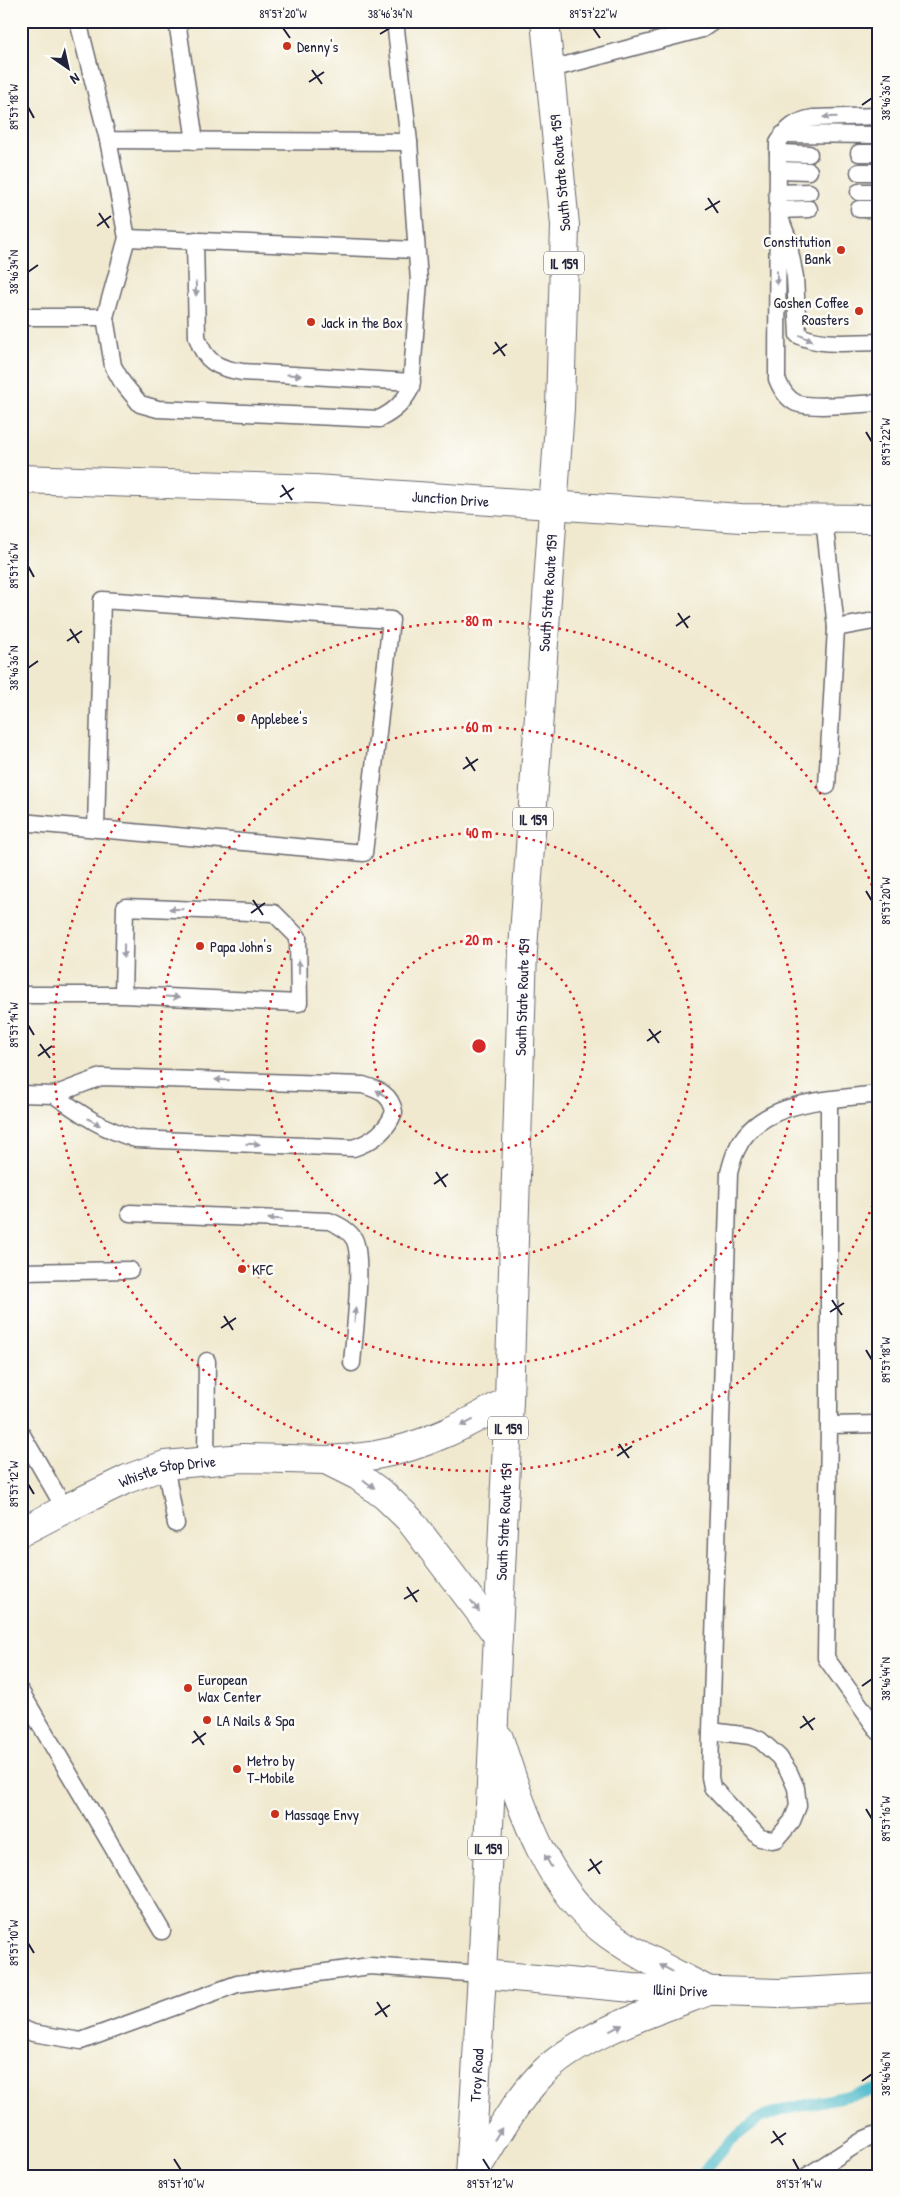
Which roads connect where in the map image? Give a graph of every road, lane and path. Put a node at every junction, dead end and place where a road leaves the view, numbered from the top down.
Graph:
1 (78, 21) edge
2 (177, 21) edge
3 (395, 21) edge
4 (545, 21) edge
5 (714, 21) edge
6 (551, 69) junction
7 (879, 116) edge
8 (783, 134) junction
9 (879, 135) edge
10 (108, 140) junction
11 (195, 141) junction
12 (409, 142) junction
13 (778, 153) junction
14 (859, 153) dead end
15 (879, 153) edge
16 (809, 154) dead end
17 (778, 170) junction
18 (809, 171) dead end
19 (859, 172) dead end
20 (879, 172) edge
21 (809, 192) dead end
22 (859, 192) dead end
23 (879, 192) edge
24 (777, 193) junction
25 (879, 208) edge
26 (809, 209) dead end
27 (859, 209) dead end
28 (777, 210) junction
29 (127, 238) junction
30 (195, 240) junction
31 (416, 250) junction
32 (21, 317) edge
33 (105, 317) junction
34 (879, 342) edge
35 (412, 382) junction
36 (879, 403) edge
37 (21, 478) edge
38 (555, 506) junction
39 (824, 519) junction
40 (879, 519) edge
41 (879, 620) edge
42 (836, 628) junction
43 (826, 786) dead end
44 (21, 822) edge
45 (96, 829) junction
46 (124, 994) junction
47 (21, 995) edge
48 (21, 1094) edge
49 (879, 1094) edge
50 (54, 1095) junction
51 (829, 1100) junction
52 (130, 1213) dead end
53 (130, 1270) dead end
54 (21, 1272) edge
55 (207, 1361) dead end
56 (352, 1363) dead end
57 (509, 1400) junction
58 (829, 1424) junction
59 (879, 1424) edge
60 (21, 1433) edge
61 (206, 1460) junction
62 (326, 1460) junction
63 (165, 1465) junction
64 (65, 1508) junction
65 (176, 1524) dead end
66 (21, 1532) edge
67 (498, 1636) junction
68 (21, 1692) edge
69 (494, 1723) junction
70 (711, 1731) junction
71 (879, 1732) edge
72 (162, 1931) dead end
73 (482, 1974) junction
74 (879, 1988) edge
75 (709, 1991) junction
76 (21, 2028) edge
77 (879, 2133) edge
78 (471, 2176) edge
79 (807, 2176) edge

1 - 10 lane
2 - 11 lane
3 - 12 lane
4 - 6 main road, South State Route 159 / IL 159
5 - 6 lane
6 - 38 main road, South State Route 159 / IL 159
7 -> 8 lane
8 - 9 lane
8 - 13 lane
10 - 11 lane
10 - 29 lane
11 - 12 lane
12 - 31 lane
13 - 16 lane
13 - 17 lane
14 - 15 lane
17 - 18 lane
17 - 24 lane
19 - 20 lane
21 - 24 lane
22 - 23 lane
24 - 28 lane
25 - 27 lane
26 - 28 lane
28 -> 34 lane
28 -> 36 lane
29 - 30 lane
29 - 33 lane
30 - 31 lane
30 -> 35 lane
31 - 35 lane
32 - 33 lane
33 - 35 lane
37 - 38 main road, Junction Drive
38 - 39 main road, Junction Drive
38 - 57 main road, South State Route 159 / IL 159
39 - 40 main road, Junction Drive
39 - 42 lane
41 - 42 lane
42 - 43 lane
44 - 45 lane
45 - 45 lane
46 -> 46 lane
46 - 47 lane
48 - 50 lane
49 - 51 lane
50 -> 50 lane
51 - 58 lane
51 - 70 lane
56 -> 52 lane
53 - 54 lane
55 - 61 lane
57 -> 62 main road, Whistle Stop Drive
57 - 67 main road, South State Route 159 / IL 159
58 - 59 lane
58 - 71 lane
60 - 64 lane
61 - 62 main road, Whistle Stop Drive
61 - 63 main road, Whistle Stop Drive
62 -> 67 main road, Whistle Stop Drive
63 - 64 main road, Whistle Stop Drive
63 - 65 lane
64 - 66 main road, Whistle Stop Drive
67 - 69 main road, South State Route 159 / IL 159
68 - 72 lane
69 - 73 main road, South State Route 159 / IL 159
75 -> 69 main road
70 - 70 lane
73 - 75 main road, Illini Drive
73 - 76 lane
73 - 78 main road, Troy Road
74 - 75 main road, Illini Drive
78 -> 75 main road
77 - 79 lane

